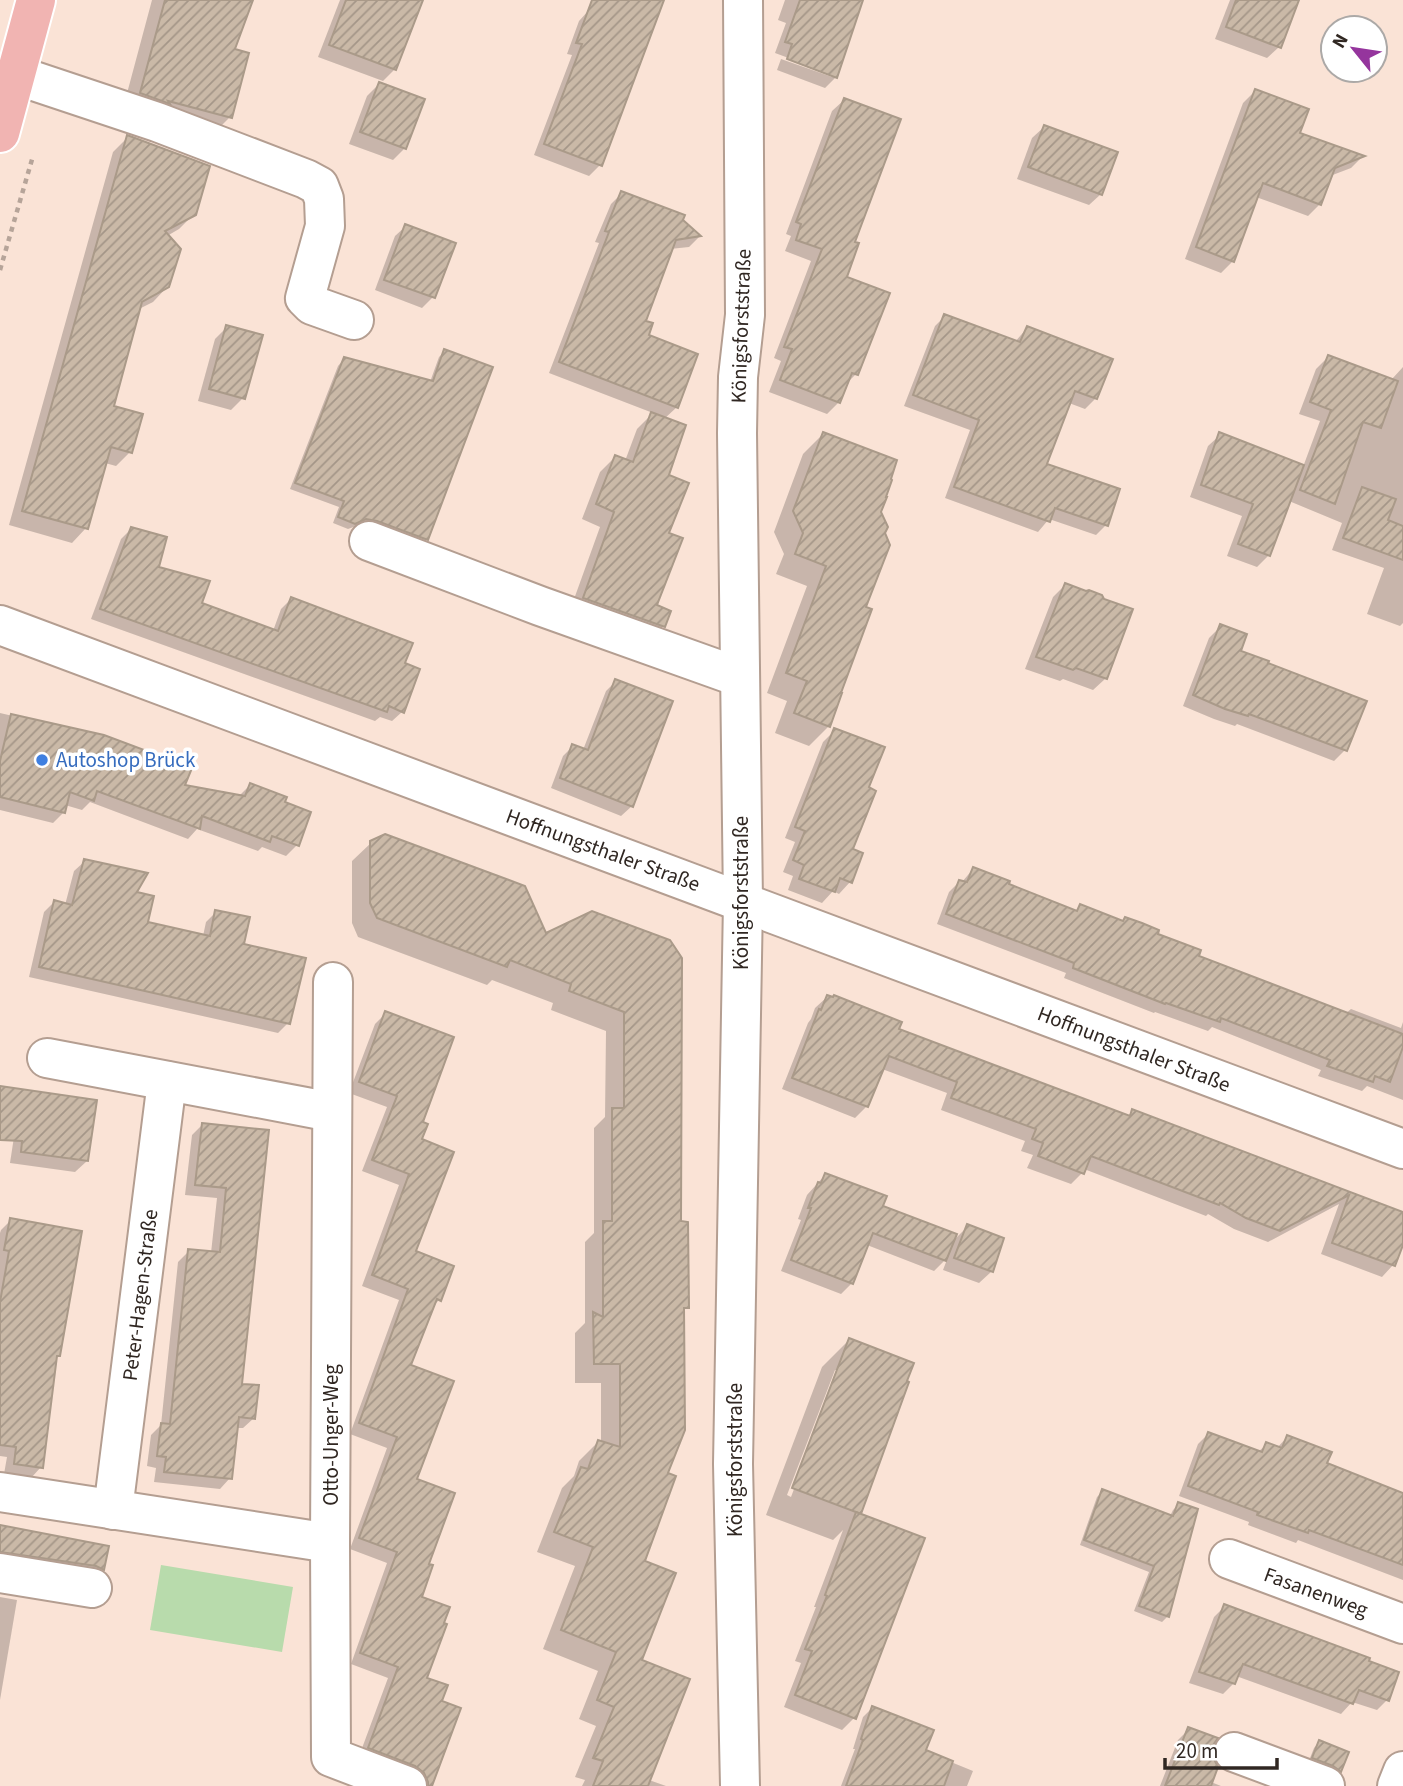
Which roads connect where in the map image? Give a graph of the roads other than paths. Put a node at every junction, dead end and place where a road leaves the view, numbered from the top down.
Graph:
1 (36, 0) edge
2 (743, 0) edge
3 (16, 75) junction
4 (1, 128) edge
5 (354, 320) dead end
6 (369, 541) dead end
7 (0, 625) edge
8 (739, 677) junction
9 (743, 902) junction
10 (333, 982) dead end
11 (47, 1058) dead end
12 (167, 1081) junction
13 (332, 1112) junction
14 (1403, 1149) edge
15 (0, 1492) edge
16 (113, 1510) junction
17 (330, 1543) junction
18 (1229, 1559) dead end
19 (0, 1573) edge
20 (92, 1588) dead end
21 (1403, 1624) edge
22 (1234, 1752) dead end
23 (1403, 1771) edge
24 (407, 1786) edge
25 (740, 1786) edge
26 (1325, 1786) edge
27 (1397, 1786) edge

1 - 3 main road
2 - 8 street, Königsforststraße
3 - 4 main road
3 - 5 street
6 - 8 street
7 - 9 street, Hoffnungsthaler Straße
8 - 9 street, Königsforststraße
9 - 14 street, Hoffnungsthaler Straße
9 - 25 street, Königsforststraße
10 - 13 street, Otto-Unger-Weg
11 - 12 street
12 - 13 street
12 - 16 street, Peter-Hagen-Straße
13 - 17 street, Otto-Unger-Weg
15 - 16 street
16 - 17 street
17 - 24 street, Otto-Unger-Weg
18 - 21 street, Fasanenweg
19 - 20 street
22 - 26 street
23 - 27 street

